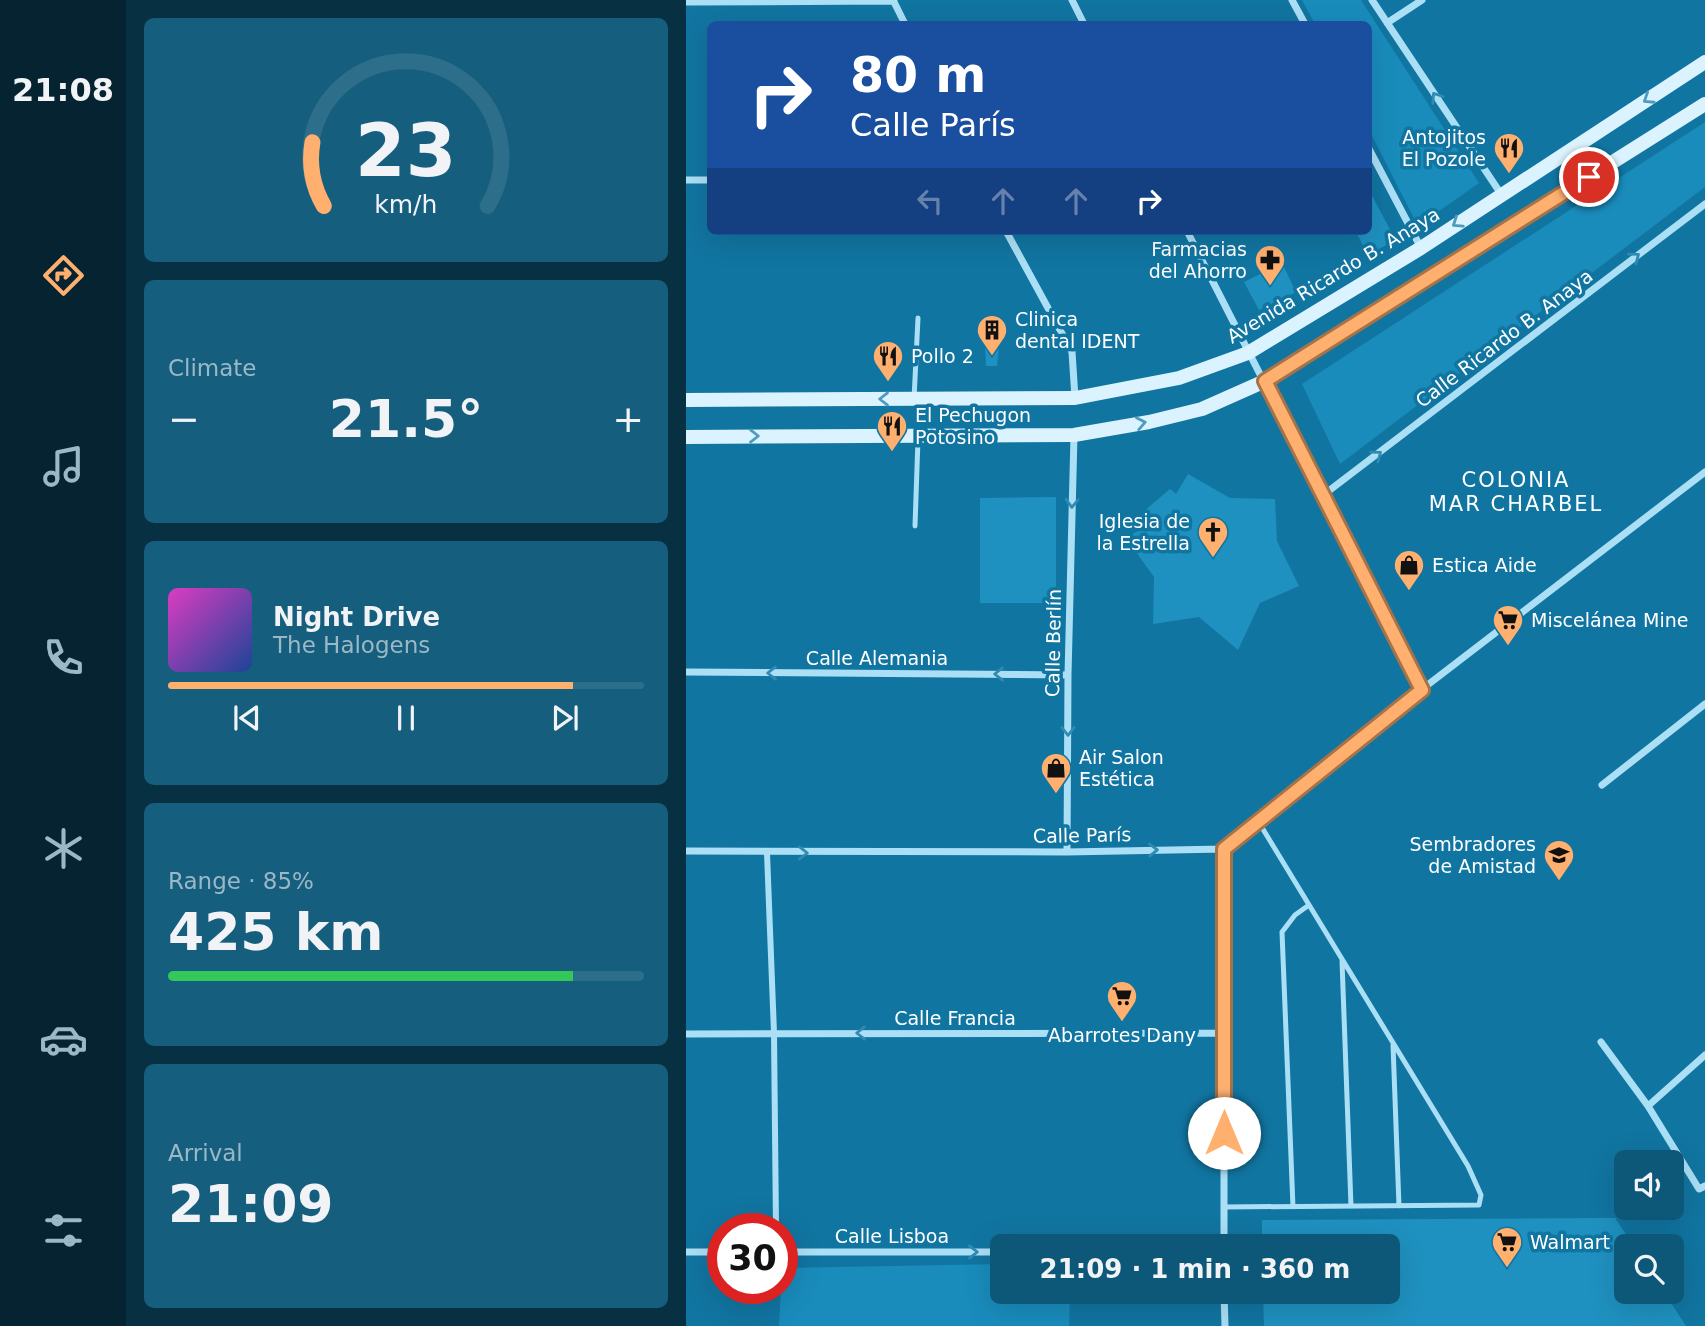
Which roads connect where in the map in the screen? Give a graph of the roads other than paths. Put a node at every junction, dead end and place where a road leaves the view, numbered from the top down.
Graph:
1 (893, 0) edge
2 (1072, 0) edge
3 (1292, 0) edge
4 (1372, 0) edge
5 (1422, 0) edge
6 (686, 2) edge
7 (904, 21) edge
8 (1082, 21) edge
9 (1303, 21) edge
10 (1387, 23) junction
11 (1705, 62) edge
12 (1705, 104) edge
13 (1372, 155) edge
14 (686, 180) edge
15 (707, 180) edge
16 (1501, 194) junction
17 (1705, 204) edge
18 (1008, 235) edge
19 (1189, 235) edge
20 (1421, 248) junction
21 (918, 318) dead end
22 (1248, 353) junction
23 (1265, 381) junction
24 (1075, 398) junction
25 (914, 399) junction
26 (686, 400) edge
27 (1074, 435) junction
28 (919, 436) junction
29 (686, 437) edge
30 (1705, 472) edge
31 (1322, 496) junction
32 (915, 526) dead end
33 (686, 672) edge
34 (1068, 675) junction
35 (1422, 690) junction
36 (1705, 704) edge
37 (1602, 785) dead end
38 (1258, 821) junction
39 (1224, 849) junction
40 (686, 851) edge
41 (1068, 852) junction
42 (767, 853) junction
43 (1309, 905) junction
44 (1341, 958) junction
45 (774, 1033) junction
46 (1223, 1033) junction
47 (686, 1034) edge
48 (1601, 1042) dead end
49 (1393, 1043) junction
50 (1705, 1055) edge
51 (1648, 1106) junction
52 (1702, 1187) edge
53 (1351, 1206) junction
54 (1399, 1206) junction
55 (1224, 1207) junction
56 (1293, 1207) junction
57 (776, 1213) edge
58 (1224, 1234) edge
59 (686, 1252) edge
60 (707, 1252) edge
61 (798, 1252) edge
62 (990, 1252) edge
63 (1224, 1304) edge
64 (1225, 1326) edge

1 - 6 street
1 - 7 street
2 - 8 street
3 - 9 street
4 - 10 street
5 - 10 street
16 -> 10 street
11 -> 16 main road, Avenida Ricardo B. Anaya
12 - 23 main road
13 - 20 street
14 - 15 street
16 -> 20 main road, Avenida Ricardo B. Anaya
31 -> 17 street, Calle Ricardo B. Anaya
18 - 24 street
19 - 22 street
20 - 22 main road, Avenida Ricardo B. Anaya
21 - 25 lane
22 - 23 street
22 - 24 main road, Avenida Ricardo B. Anaya
27 -> 23 main road
23 - 31 street
24 - 25 main road, Avenida Ricardo B. Anaya
25 -> 26 main road, Avenida Ricardo B. Anaya
27 - 28 main road
27 -> 34 street, Calle Berlín
29 -> 28 main road
28 - 32 lane
30 - 35 street
31 - 35 street
34 -> 33 street, Calle Alemania
34 -> 41 street, Calle Berlín
35 - 38 street
36 - 37 street
38 - 39 street
38 - 43 lane
41 -> 39 street, Calle París
39 - 46 street
40 - 42 street, Calle París
42 -> 41 street, Calle París
42 - 45 street
43 - 44 lane
43 - 56 lane
44 - 49 lane
44 - 53 lane
46 -> 45 street, Calle Francia
45 - 47 street, Calle Francia
45 - 57 street
46 - 55 street
48 - 51 street
49 - 54 lane
49 - 54 lane
50 - 51 street
51 - 52 street
53 - 54 lane
53 - 56 lane
55 - 56 lane
55 - 58 street
59 - 60 street
61 -> 62 street, Calle Lisboa
63 - 64 street

